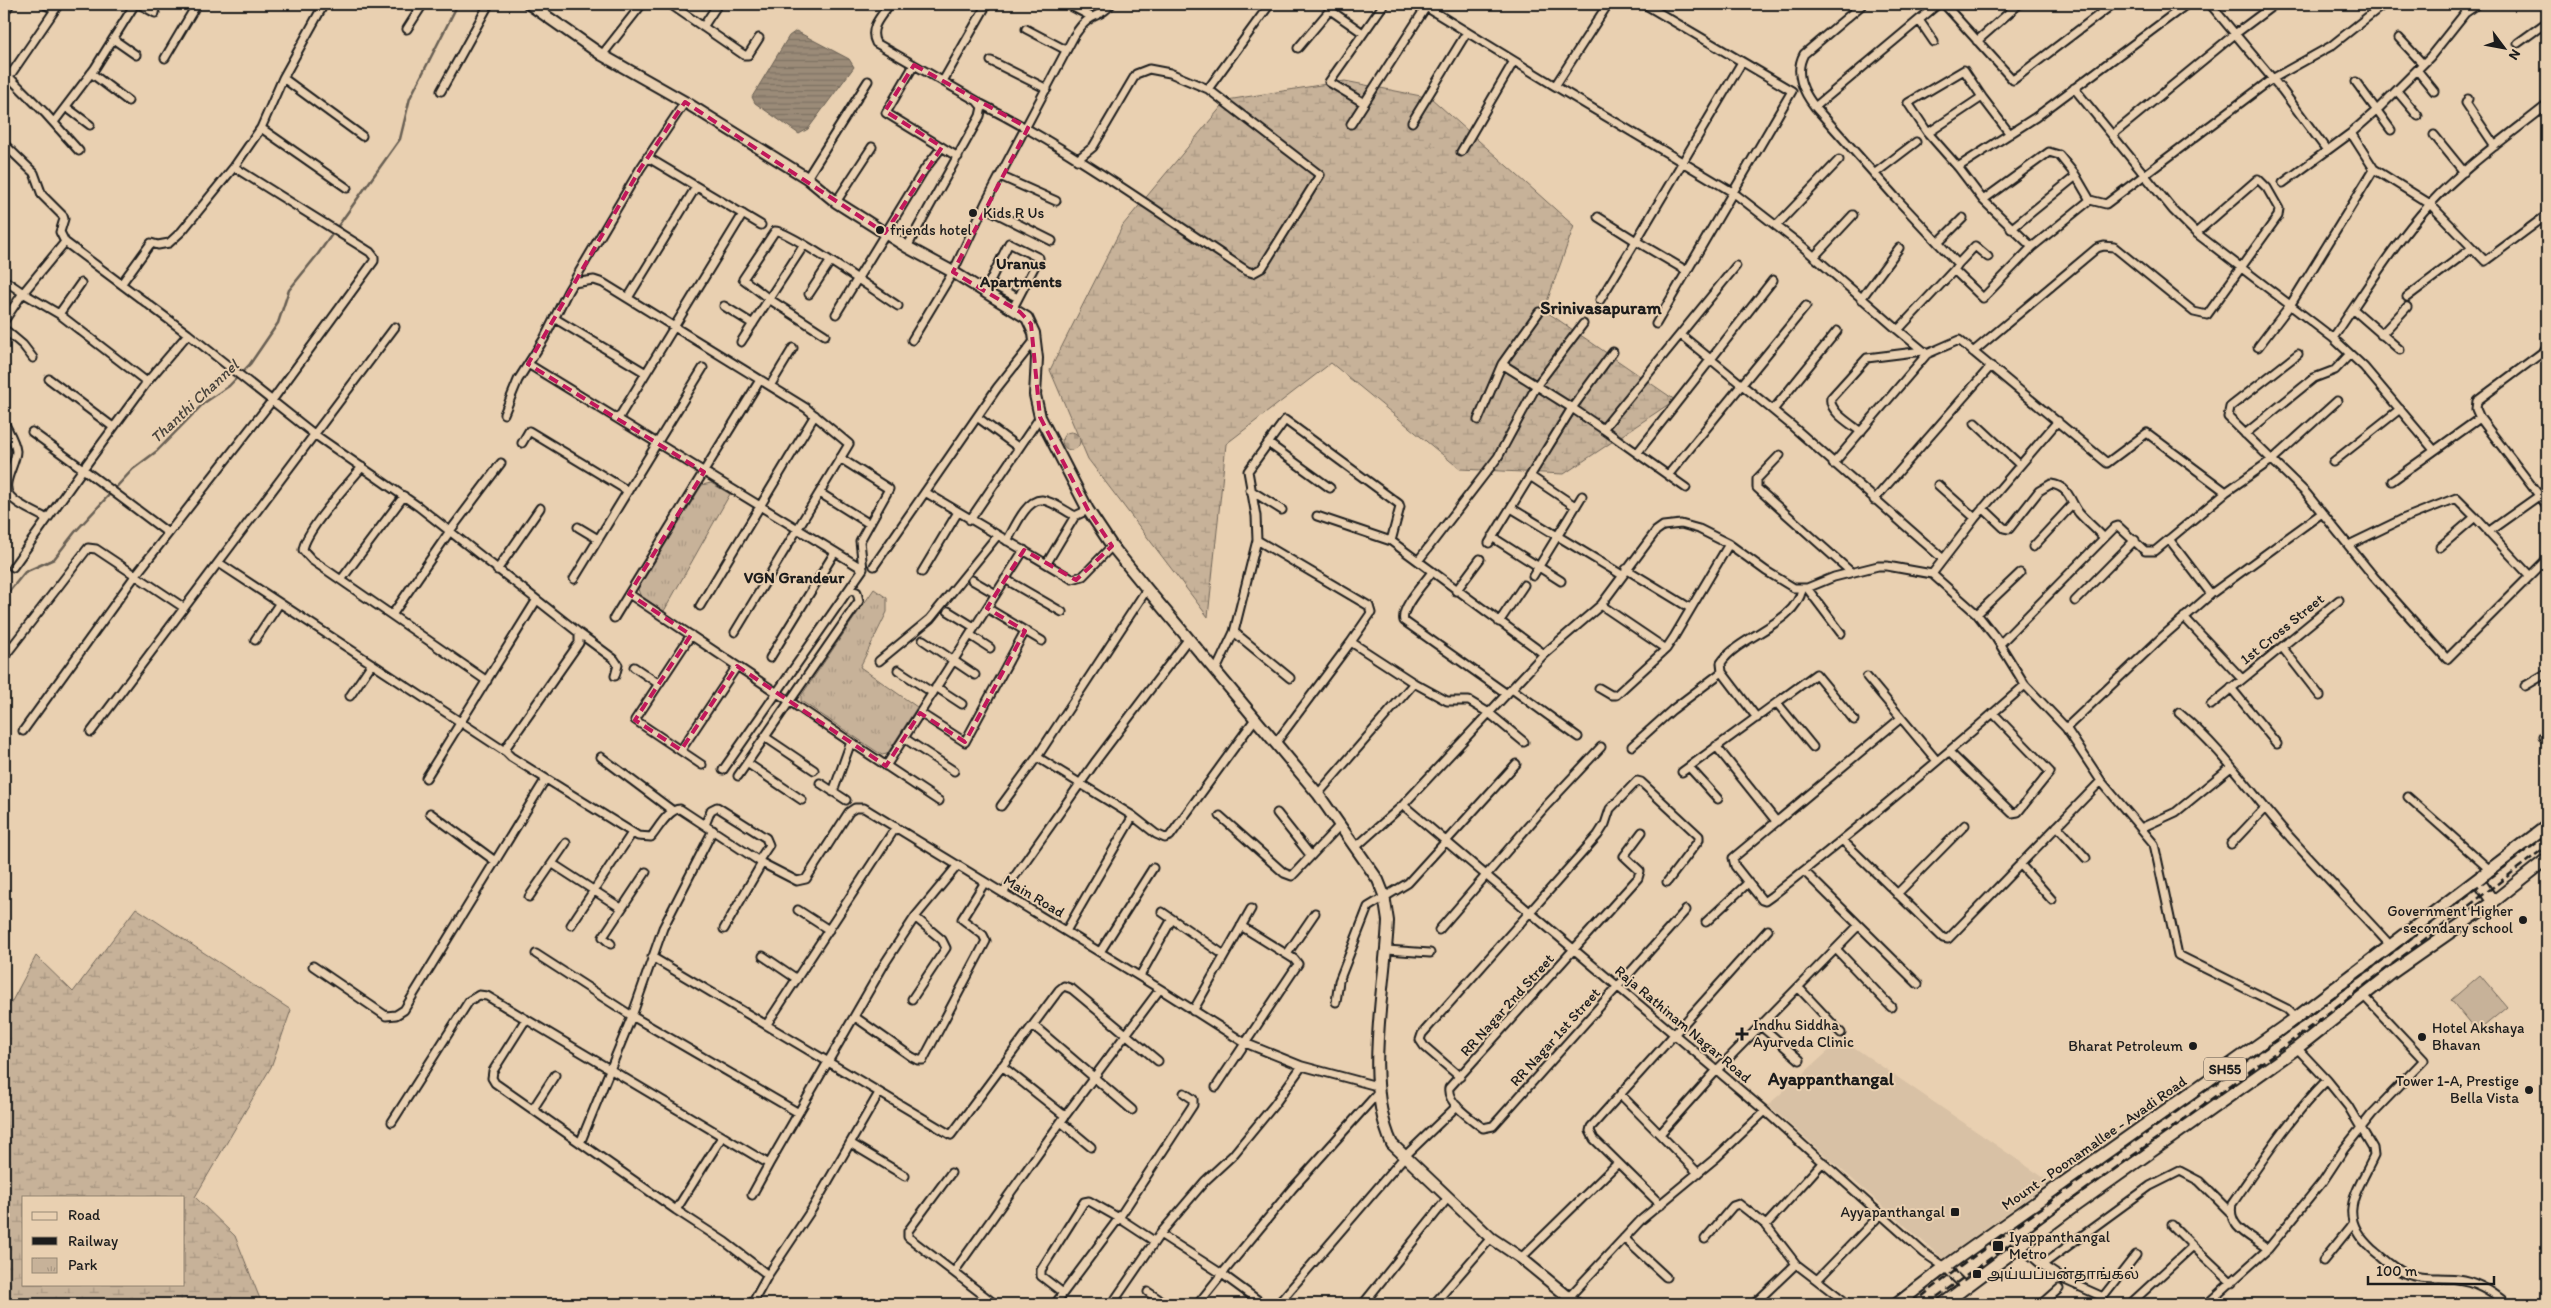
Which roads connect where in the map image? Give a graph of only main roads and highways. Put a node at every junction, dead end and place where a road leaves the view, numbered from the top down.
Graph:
1 (2547, 826) edge
2 (2547, 859) edge
3 (2478, 880) junction
4 (2493, 902) junction
5 (1897, 1304) edge
6 (1943, 1304) edge

1 - 3 main road, Mount - Poonamallee - Avadi Road / SH55
2 - 4 main road, SH55
3 - 4 main road
3 - 5 main road, Mount - Poonamallee - Avadi Road / SH55
4 - 6 main road, SH55

